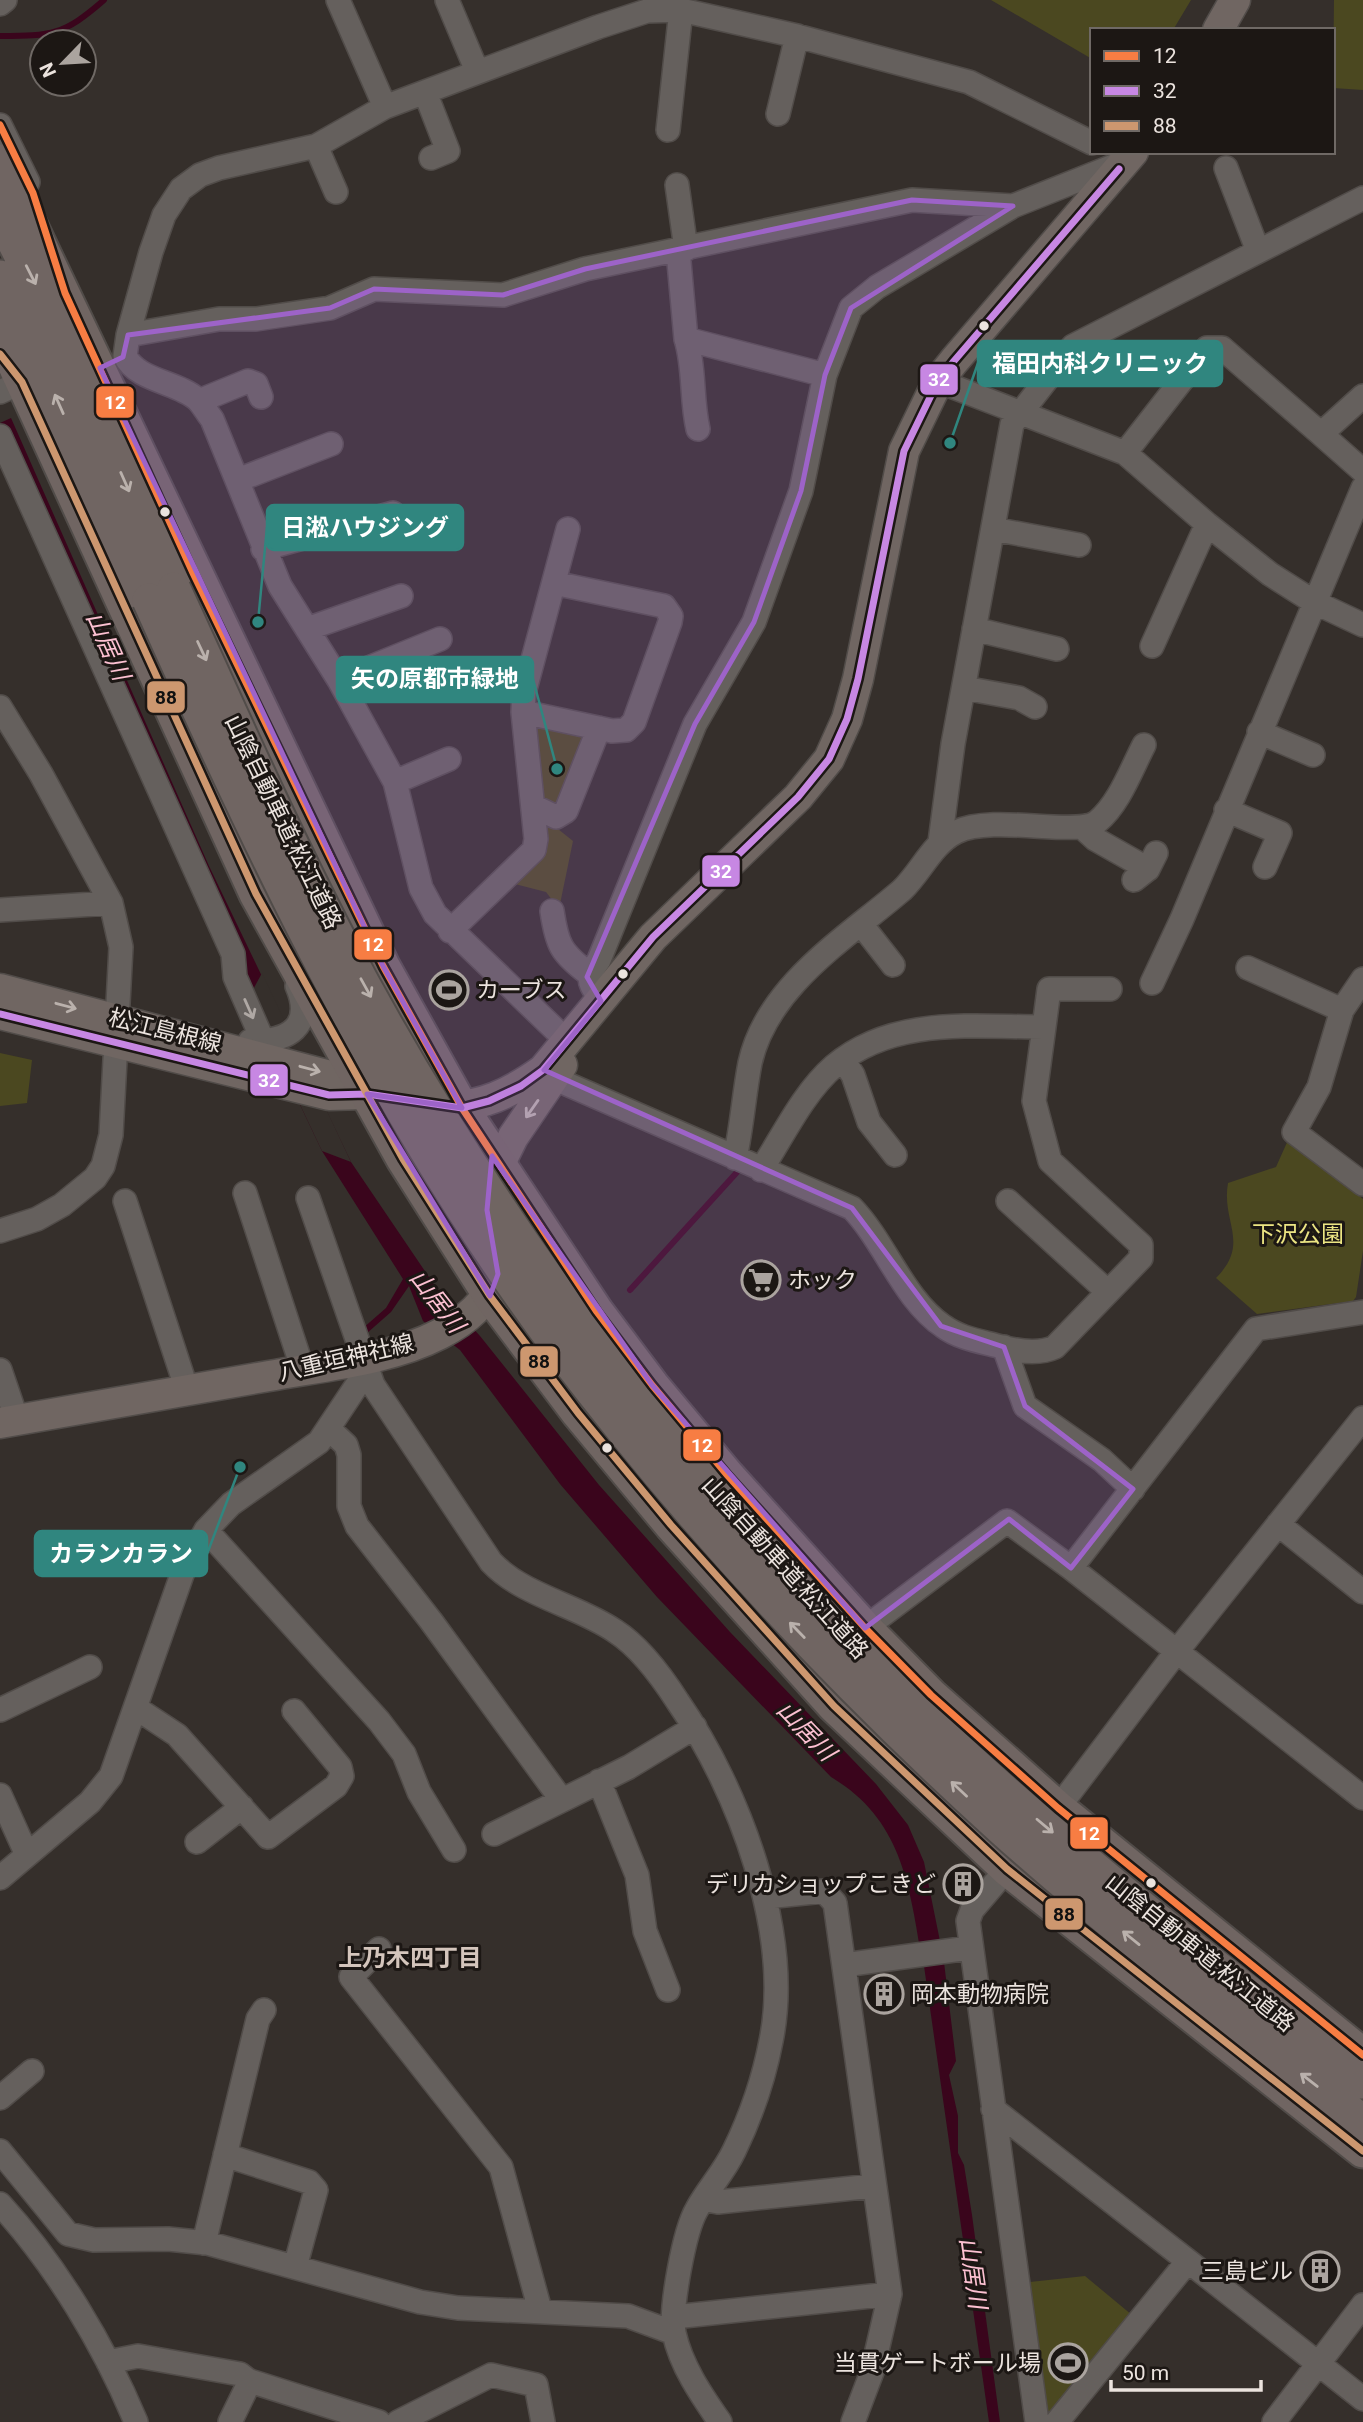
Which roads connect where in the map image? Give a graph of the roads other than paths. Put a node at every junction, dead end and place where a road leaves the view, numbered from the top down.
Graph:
1 (5, 0) edge
2 (338, 0) edge
3 (447, 0) edge
4 (1235, 0) edge
5 (0, 4) edge
6 (648, 6) edge
7 (681, 10) junction
8 (1219, 28) edge
9 (797, 36) junction
10 (477, 71) junction
11 (425, 92) junction
12 (385, 107) junction
13 (778, 114) dead end
14 (0, 125) edge
15 (668, 130) dead end
16 (1090, 142) edge
17 (316, 146) junction
18 (1123, 155) edge
19 (431, 158) dead end
20 (0, 161) edge
21 (1226, 168) dead end
22 (677, 185) dead end
23 (336, 192) dead end
24 (1363, 198) edge
25 (1013, 206) junction
26 (0, 214) edge
27 (682, 250) junction
28 (1258, 251) junction
29 (0, 277) edge
30 (65, 293) junction
31 (0, 333) edge
32 (686, 339) junction
33 (118, 353) junction
34 (0, 354) edge
35 (825, 375) junction
36 (938, 381) junction
37 (11, 387) edge
38 (261, 397) dead end
39 (1363, 397) edge
40 (199, 401) junction
41 (1021, 413) junction
42 (698, 429) dead end
43 (1321, 434) junction
44 (0, 436) edge
45 (331, 444) dead end
46 (1125, 453) junction
47 (1363, 471) edge
48 (238, 480) junction
49 (1363, 488) edge
50 (393, 513) dead end
51 (1206, 524) junction
52 (568, 528) dead end
53 (993, 529) junction
54 (1079, 545) dead end
55 (263, 549) junction
56 (554, 583) junction
57 (161, 595) junction
58 (401, 596) dead end
59 (1314, 602) junction
60 (1363, 625) edge
61 (974, 628) junction
62 (307, 629) junction
63 (440, 639) dead end
64 (1152, 646) dead end
65 (1057, 649) dead end
66 (339, 680) junction
67 (964, 688) junction
68 (0, 707) edge
69 (1035, 707) dead end
70 (523, 712) junction
71 (599, 728) junction
72 (1259, 732) junction
73 (1144, 745) dead end
74 (1314, 755) dead end
75 (449, 758) dead end
76 (395, 782) junction
77 (533, 806) junction
78 (1226, 810) junction
79 (1083, 828) junction
80 (940, 842) junction
81 (1265, 867) dead end
82 (1146, 868) dead end
83 (256, 894) junction
84 (111, 903) junction
85 (0, 910) edge
86 (552, 911) dead end
87 (861, 924) junction
88 (450, 931) junction
89 (893, 965) dead end
90 (1248, 968) dead end
91 (589, 974) junction
92 (1363, 979) edge
93 (1152, 982) dead end
94 (0, 989) edge
95 (1110, 989) dead end
96 (597, 1005) junction
97 (1342, 1010) junction
98 (0, 1014) edge
99 (1045, 1027) junction
100 (117, 1032) junction
101 (184, 1036) junction
102 (263, 1041) junction
103 (567, 1041) junction
104 (843, 1060) junction
105 (549, 1073) junction
106 (367, 1094) junction
107 (462, 1108) junction
108 (895, 1155) dead end
109 (735, 1158) junction
110 (498, 1164) junction
111 (761, 1170) junction
112 (1363, 1184) edge
113 (245, 1193) dead end
114 (307, 1198) dead end
115 (125, 1201) dead end
116 (1008, 1202) dead end
117 (0, 1231) edge
118 (1108, 1292) junction
119 (479, 1306) junction
120 (1363, 1312) edge
121 (1004, 1348) junction
122 (366, 1364) junction
123 (0, 1370) edge
124 (303, 1370) junction
125 (187, 1390) junction
126 (1363, 1418) edge
127 (9, 1422) edge
128 (329, 1429) junction
129 (1133, 1489) junction
130 (1278, 1524) junction
131 (206, 1530) junction
132 (1071, 1568) junction
133 (1363, 1592) edge
134 (864, 1628) junction
135 (1177, 1651) junction
136 (90, 1667) dead end
137 (136, 1708) junction
138 (0, 1710) edge
139 (294, 1711) dead end
140 (695, 1727) junction
141 (599, 1781) junction
142 (0, 1795) edge
143 (1363, 1798) edge
144 (561, 1799) junction
145 (242, 1807) junction
146 (1058, 1808) junction
147 (494, 1834) dead end
148 (197, 1842) dead end
149 (454, 1850) dead end
150 (27, 1855) junction
151 (1007, 1869) junction
152 (0, 1878) edge
153 (766, 1897) junction
154 (379, 1949) dead end
155 (960, 1950) junction
156 (844, 1965) junction
157 (668, 1990) dead end
158 (264, 2010) dead end
159 (1363, 2055) edge
160 (32, 2071) dead end
161 (1363, 2082) edge
162 (0, 2098) edge
163 (993, 2109) junction
164 (1363, 2122) edge
165 (0, 2151) edge
166 (1363, 2151) edge
167 (225, 2155) junction
168 (873, 2186) junction
169 (703, 2199) junction
170 (0, 2204) edge
171 (204, 2243) junction
172 (1188, 2261) junction
173 (295, 2267) junction
174 (890, 2294) junction
175 (1363, 2305) edge
176 (540, 2310) junction
177 (674, 2325) junction
178 (108, 2362) junction
179 (1318, 2364) junction
180 (249, 2381) junction
181 (1363, 2399) edge
182 (136, 2422) edge
183 (230, 2422) edge
184 (379, 2422) edge
185 (398, 2422) edge
186 (543, 2422) edge
187 (720, 2422) edge
188 (853, 2422) edge
189 (1037, 2422) edge
190 (1057, 2422) edge
191 (1274, 2422) edge

1 - 5 street
2 - 12 street
3 - 10 street
4 - 8 main road
6 - 7 street
6 - 10 street
7 - 9 street
7 - 15 street
9 - 13 street
9 - 16 street
10 - 11 street
11 - 12 street
11 - 19 street
12 - 17 street
14 - 30 street
17 - 23 street
17 - 33 street
18 - 25 street
18 - 36 main road
20 - 30 highway
21 - 28 street
22 - 27 street
24 - 28 street
25 - 27 street
25 - 35 street
26 -> 57 highway, 山陰自動車道;松江道路
27 - 32 street
27 - 33 street
28 - 41 street
57 -> 29 highway, 山陰自動車道;松江道路
30 - 33 highway
31 - 37 highway
32 - 35 street
32 - 42 street
33 - 40 street
33 - 107 highway
34 - 37 street
35 - 91 street
36 - 41 street
36 - 96 main road
37 - 83 highway
38 - 40 street
39 - 43 street
40 - 48 street
41 - 46 street
41 - 53 street
43 - 46 street
43 - 47 street
44 -> 102 street
45 - 48 street
46 - 51 street
48 - 55 street
49 - 59 street
50 - 55 street
51 - 59 street
51 - 64 street
52 - 56 street
53 - 54 street
53 - 61 street
55 - 62 street
56 - 70 street
56 - 71 street
57 -> 161 highway, 山陰自動車道;松江道路, bridge
164 -> 57 highway, 山陰自動車道;松江道路, bridge
58 - 62 street
59 - 60 street
59 - 72 street
61 - 65 street
61 - 67 street
62 - 66 street
63 - 66 street
66 - 76 street
67 - 69 street
67 - 80 street
68 - 84 street
70 - 71 street
70 - 77 street
71 - 77 street
72 - 74 street
72 - 78 street
73 - 79 street
75 - 76 street
76 - 88 street
77 - 88 street
78 - 81 street
78 - 93 street
79 - 80 street
79 - 82 street
80 - 87 street
83 - 102 street
83 - 106 highway
84 - 85 street
84 - 100 street
86 - 91 street
87 - 89 street
87 - 109 street
88 - 103 street
90 - 97 street
91 - 96 street
92 - 97 street
94 -> 100 main road, 松江島根線
95 - 99 street
96 - 103 main road
96 - 105 main road
97 - 112 street
98 - 100 main road, 松江島根線
99 - 104 street
99 - 118 street
100 - 101 main road, 松江島根線
100 - 106 main road, 松江島根線
100 - 117 street
101 - 102 street
101 -> 106 main road, 松江島根線
103 - 105 main road
104 - 108 street
104 - 111 street
105 - 107 main road
105 - 109 street
105 -> 110 main road
106 - 107 main road, 松江島根線
106 - 119 highway
107 - 110 highway
109 - 111 street
110 - 119 main road
110 - 134 highway
111 - 121 street
113 - 124 street
114 - 122 street
115 - 125 street
116 - 118 street
118 - 121 street
119 - 122 main road, 八重垣神社線
119 - 151 highway
120 - 129 street
121 - 129 street
122 - 124 main road, 八重垣神社線
122 - 128 street
122 - 140 street
123 - 127 street
124 - 125 main road, 八重垣神社線
125 - 127 main road, 八重垣神社線
126 - 130 street
128 - 131 street
128 - 144 street
129 - 132 street
130 - 133 street
130 - 135 street
131 - 137 street
131 - 149 street
132 - 134 street
132 - 135 street
134 - 146 highway
135 - 143 street
135 - 146 street
136 - 138 street
137 - 145 street
137 - 150 street
139 - 145 street
140 - 141 street
140 - 153 street
141 - 144 street
141 - 157 street
142 - 150 street
144 - 147 street
145 - 148 street
146 - 159 highway
150 - 152 street
151 - 155 street
151 - 166 highway
153 - 156 street
153 - 169 street
154 - 176 street
155 - 156 street
155 - 163 street
156 - 168 street
158 - 167 street
160 - 162 street
163 - 172 street
163 - 189 street
165 - 171 street
167 - 171 street
167 - 173 street
168 - 169 street
168 - 174 street
169 - 177 street
170 - 178 street
171 - 173 street
172 - 179 street
172 - 190 street
173 - 176 street
174 - 177 street
174 - 188 street
175 - 179 street
176 - 177 street
177 - 187 street
178 - 180 street
178 - 182 street
179 - 181 street
179 - 191 street
180 - 183 street
180 - 184 street
185 - 186 street

